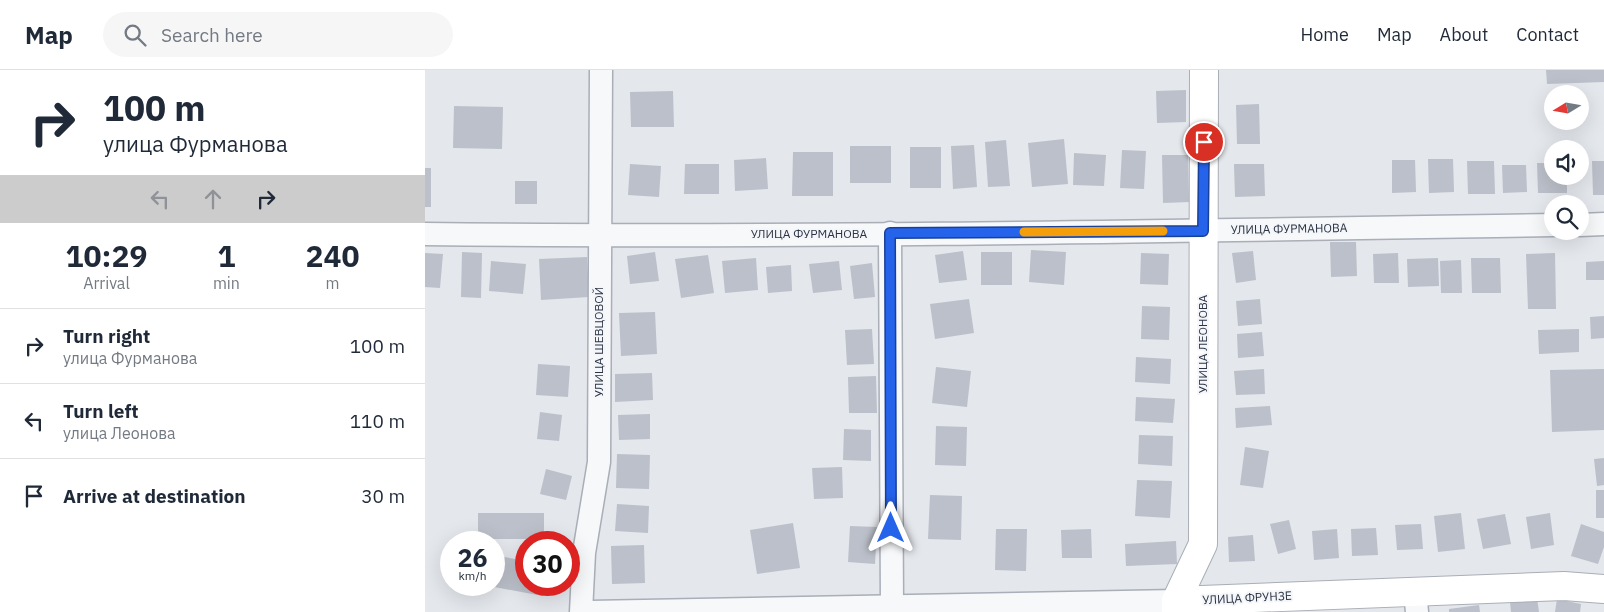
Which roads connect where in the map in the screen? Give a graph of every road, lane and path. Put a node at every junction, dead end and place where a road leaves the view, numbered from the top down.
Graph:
1 (601, 70) edge
2 (1204, 70) edge
3 (1604, 224) edge
4 (1544, 225) edge
5 (1589, 225) edge
6 (1203, 231) junction
7 (890, 233) junction
8 (425, 234) edge
9 (600, 236) junction
10 (1604, 589) edge
11 (1416, 601) edge
12 (892, 607) junction
13 (1176, 607) edge
14 (846, 610) edge
15 (581, 612) edge
16 (591, 612) edge

1 - 9 street, УЛИЦА ШЕВЦОВОЙ
2 - 6 street, УЛИЦА ЛЕОНОВА
3 - 5 street
4 - 6 street, УЛИЦА ФУРМАНОВА
6 - 7 street, УЛИЦА ФУРМАНОВА
6 - 13 street, УЛИЦА ЛЕОНОВА
7 - 9 street, УЛИЦА ФУРМАНОВА
7 - 12 street
8 - 9 street, УЛИЦА ФУРМАНОВА
9 - 15 street, УЛИЦА ШЕВЦОВОЙ
10 - 11 street, УЛИЦА ФРУНЗЕ
11 - 13 street, УЛИЦА ФРУНЗЕ
12 - 13 street, УЛИЦА ФРУНЗЕ
12 - 14 street, УЛИЦА ФРУНЗЕ
14 - 16 street, УЛИЦА ФРУНЗЕ

